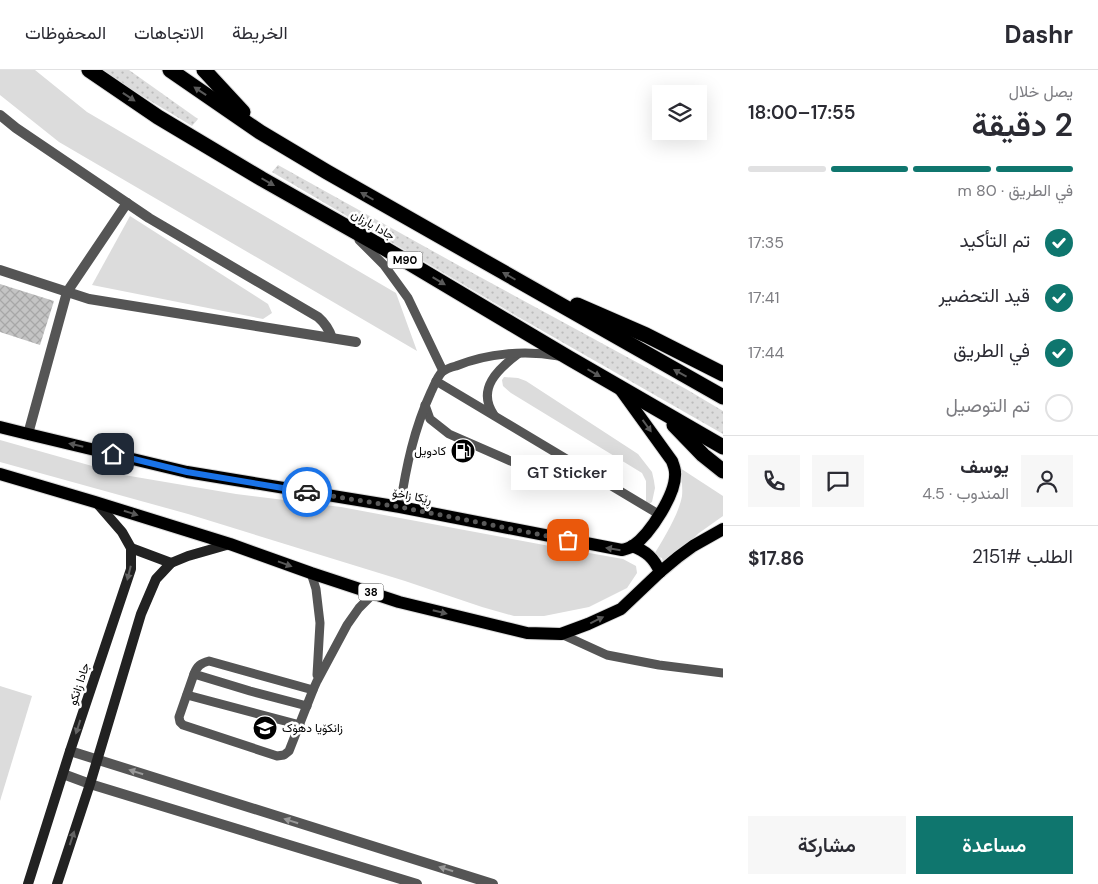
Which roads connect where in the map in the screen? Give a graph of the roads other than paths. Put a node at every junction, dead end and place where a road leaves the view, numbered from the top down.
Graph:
1 (89, 70) edge
2 (170, 70) edge
3 (204, 70) edge
4 (0, 115) edge
5 (260, 132) junction
6 (127, 203) junction
7 (340, 224) junction
8 (0, 270) edge
9 (535, 290) junction
10 (67, 292) junction
11 (332, 338) junction
12 (356, 342) dead end
13 (519, 354) junction
14 (569, 358) junction
15 (443, 371) junction
16 (723, 374) edge
17 (436, 381) junction
18 (618, 387) junction
19 (723, 397) edge
20 (425, 405) junction
21 (660, 412) junction
22 (496, 417) junction
23 (0, 427) edge
24 (28, 434) junction
25 (723, 448) edge
26 (568, 460) junction
27 (723, 472) edge
28 (0, 474) edge
29 (562, 480) junction
30 (603, 481) junction
31 (95, 502) junction
32 (400, 507) junction
33 (660, 515) junction
34 (723, 529) edge
35 (230, 544) junction
36 (632, 546) junction
37 (131, 548) junction
38 (171, 563) junction
39 (660, 572) junction
40 (311, 573) junction
41 (374, 593) junction
42 (561, 634) junction
43 (723, 673) edge
44 (194, 674) junction
45 (317, 681) junction
46 (313, 690) junction
47 (187, 695) junction
48 (307, 706) junction
49 (300, 725) junction
50 (70, 751) junction
51 (98, 760) junction
52 (63, 774) junction
53 (90, 784) junction
54 (28, 884) edge
55 (57, 884) edge
56 (417, 884) edge
57 (493, 884) edge

1 -> 7 highway, جادا بارزان / M90
5 -> 2 highway, جادا بارزان
3 - 5 highway
4 - 6 street
9 -> 5 highway, جادا بارزان
6 - 10 street
6 - 11 street
7 -> 14 highway, جادا بارزان / M90
7 - 15 lane
8 - 10 street
9 - 16 highway
19 -> 9 highway, جادا بارزان
10 - 11 street
10 - 24 street
11 - 12 street
13 - 14 lane
13 - 15 lane
13 - 22 lane
14 -> 18 highway, جادا بارزان / M90
15 - 17 lane
17 - 20 lane
17 - 22 lane
18 - 21 highway, جادا بارزان / M90
18 -> 33 main road
20 - 29 lane
20 - 32 lane
21 - 25 highway, جادا بارزان / M90
21 - 27 highway
22 - 26 lane
23 - 24 main road, ڕێکا زاخۆ
32 -> 24 main road, ڕێکا زاخۆ
26 - 29 lane
26 - 30 lane
28 - 31 main road, 38
29 - 30 lane
30 - 33 lane
31 -> 35 main road, 38
31 - 37 street
36 -> 32 main road, ڕێکا زاخۆ
33 - 36 main road
34 - 39 main road, 38
35 - 38 street
35 -> 40 main road, 38
36 - 39 main road
37 - 38 street
37 -> 50 street, جادا زانکو
38 - 51 street
42 -> 39 main road, 38
40 - 41 main road, 38
40 - 45 lane
41 -> 42 main road, 38
41 - 45 lane
42 - 43 lane
44 - 46 lane
44 - 47 lane
44 - 48 lane
45 - 46 lane
46 - 48 lane
47 - 49 lane
47 - 49 lane
48 - 49 lane
50 - 51 street
50 - 52 street, جادا زانکو
51 - 53 street
57 -> 51 street
52 - 53 street
52 - 54 street, جادا زانکو
55 -> 53 street
53 - 56 street

